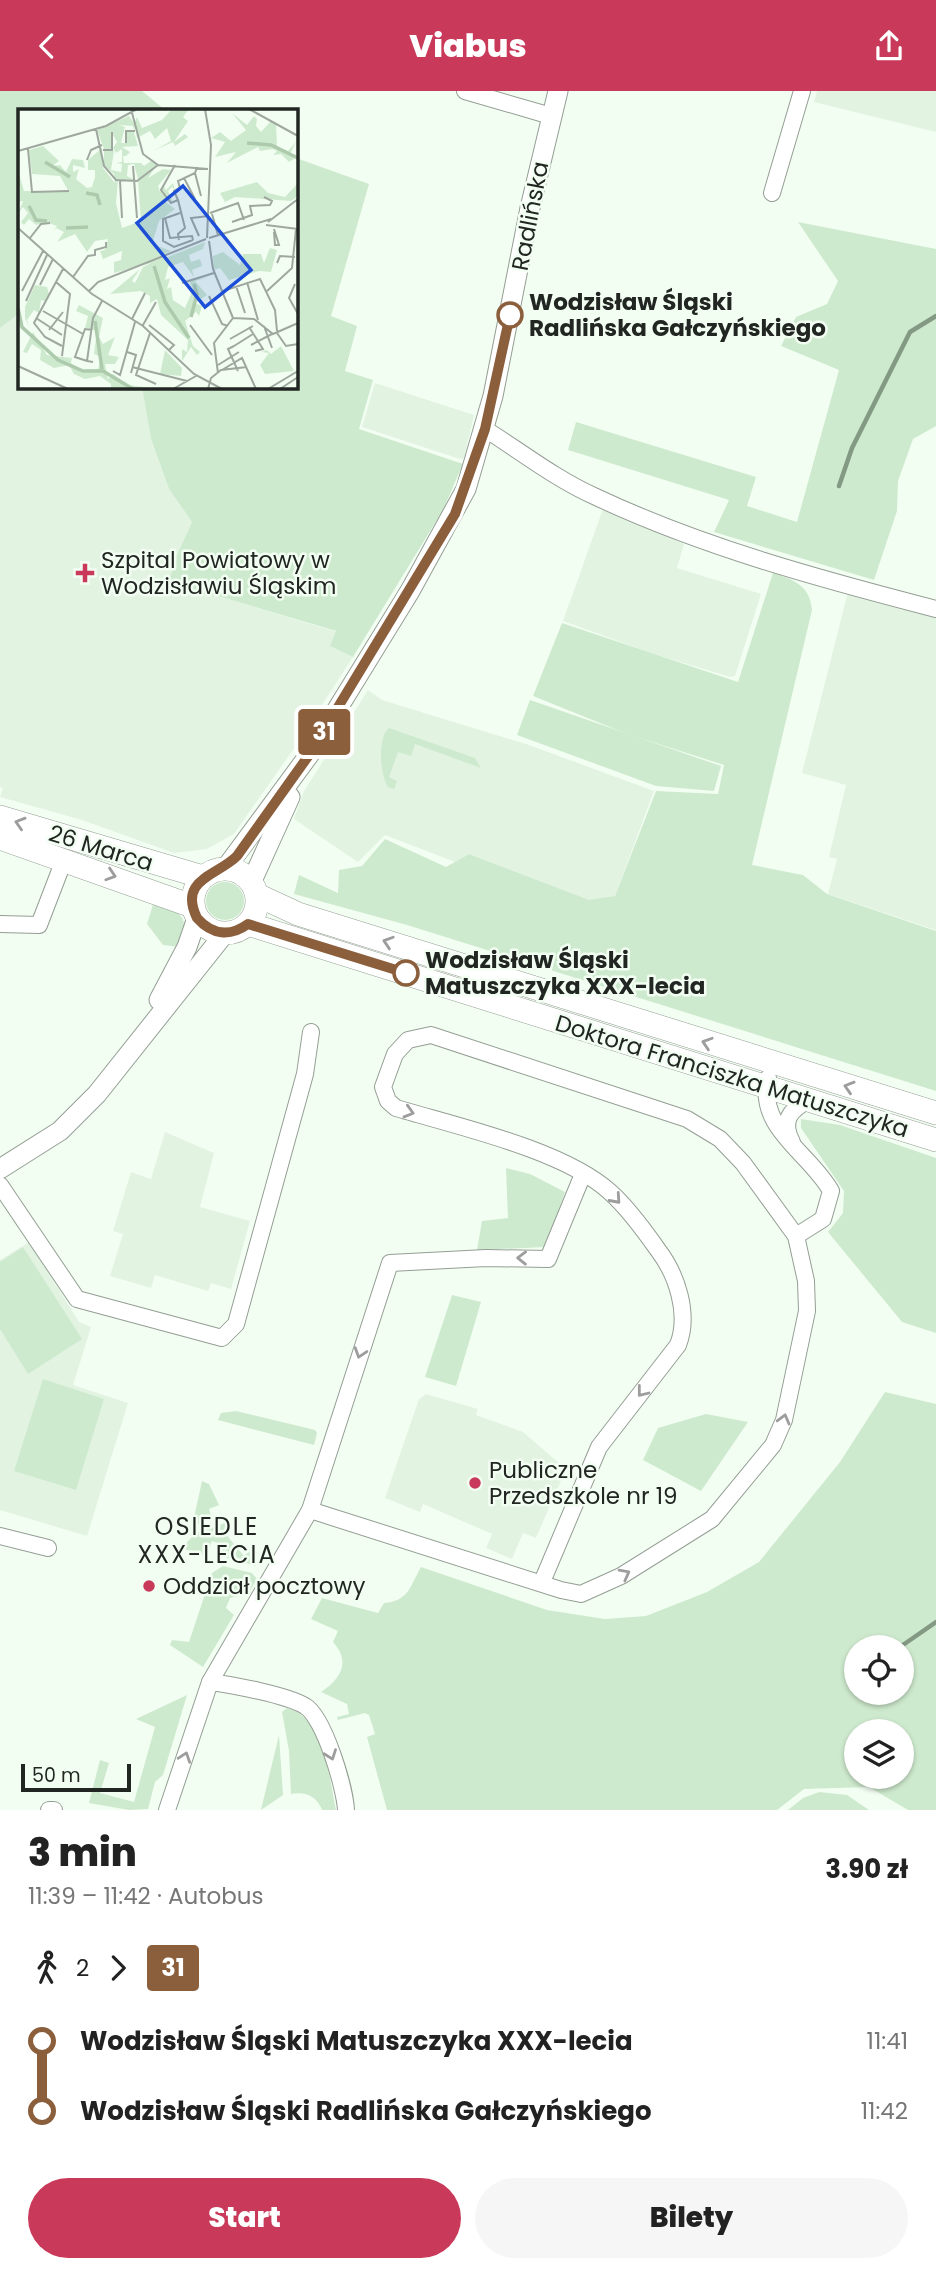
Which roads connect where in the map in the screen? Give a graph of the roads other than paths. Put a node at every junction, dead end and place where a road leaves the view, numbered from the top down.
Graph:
1 (465, 91) edge
2 (558, 91) edge
3 (802, 91) edge
4 (551, 116) junction
5 (772, 193) dead end
6 (485, 429) junction
7 (936, 609) edge
8 (309, 755) junction
9 (0, 817) edge
10 (0, 838) edge
11 (64, 860) junction
12 (225, 869) junction
13 (203, 877) junction
14 (254, 889) junction
15 (195, 912) junction
16 (0, 924) edge
17 (248, 924) junction
18 (225, 933) junction
19 (311, 1032) dead end
20 (135, 1044) junction
21 (772, 1064) junction
22 (766, 1086) junction
23 (808, 1100) junction
24 (936, 1113) edge
25 (936, 1140) edge
26 (793, 1145) junction
27 (0, 1170) edge
28 (583, 1174) junction
29 (0, 1185) edge
30 (796, 1236) junction
31 (310, 1510) junction
32 (0, 1536) edge
33 (48, 1548) dead end
34 (542, 1582) junction
35 (211, 1682) junction
36 (167, 1810) edge
37 (346, 1810) edge

1 - 4 street
2 - 4 street, Radlińska
3 - 5 street
4 - 6 street, Radlińska
6 - 7 street
6 - 8 street, Radlińska
8 - 12 street, Radlińska
8 - 14 street, Radlińska
13 -> 9 main road, 26 Marca
10 - 11 main road, 26 Marca
11 -> 15 main road, 26 Marca
11 - 16 street
12 - 13 main road
12 - 14 main road
13 - 15 main road
14 - 17 main road
21 -> 14 main road, Doktora Franciszka Matuszczyka
15 - 18 main road
15 - 20 street
17 - 18 main road
17 - 22 main road, Doktora Franciszka Matuszczyka
18 - 20 street
19 - 29 street
20 - 27 street
21 - 22 street
24 -> 21 main road, Doktora Franciszka Matuszczyka
22 - 23 main road, Doktora Franciszka Matuszczyka
22 - 26 street
23 - 25 main road, Doktora Franciszka Matuszczyka
23 - 26 street
26 - 30 street
30 -> 28 street
28 -> 31 street
28 -> 34 street
34 -> 30 street
31 - 34 street
31 - 35 street
32 - 33 street
36 -> 35 street
35 -> 37 street

